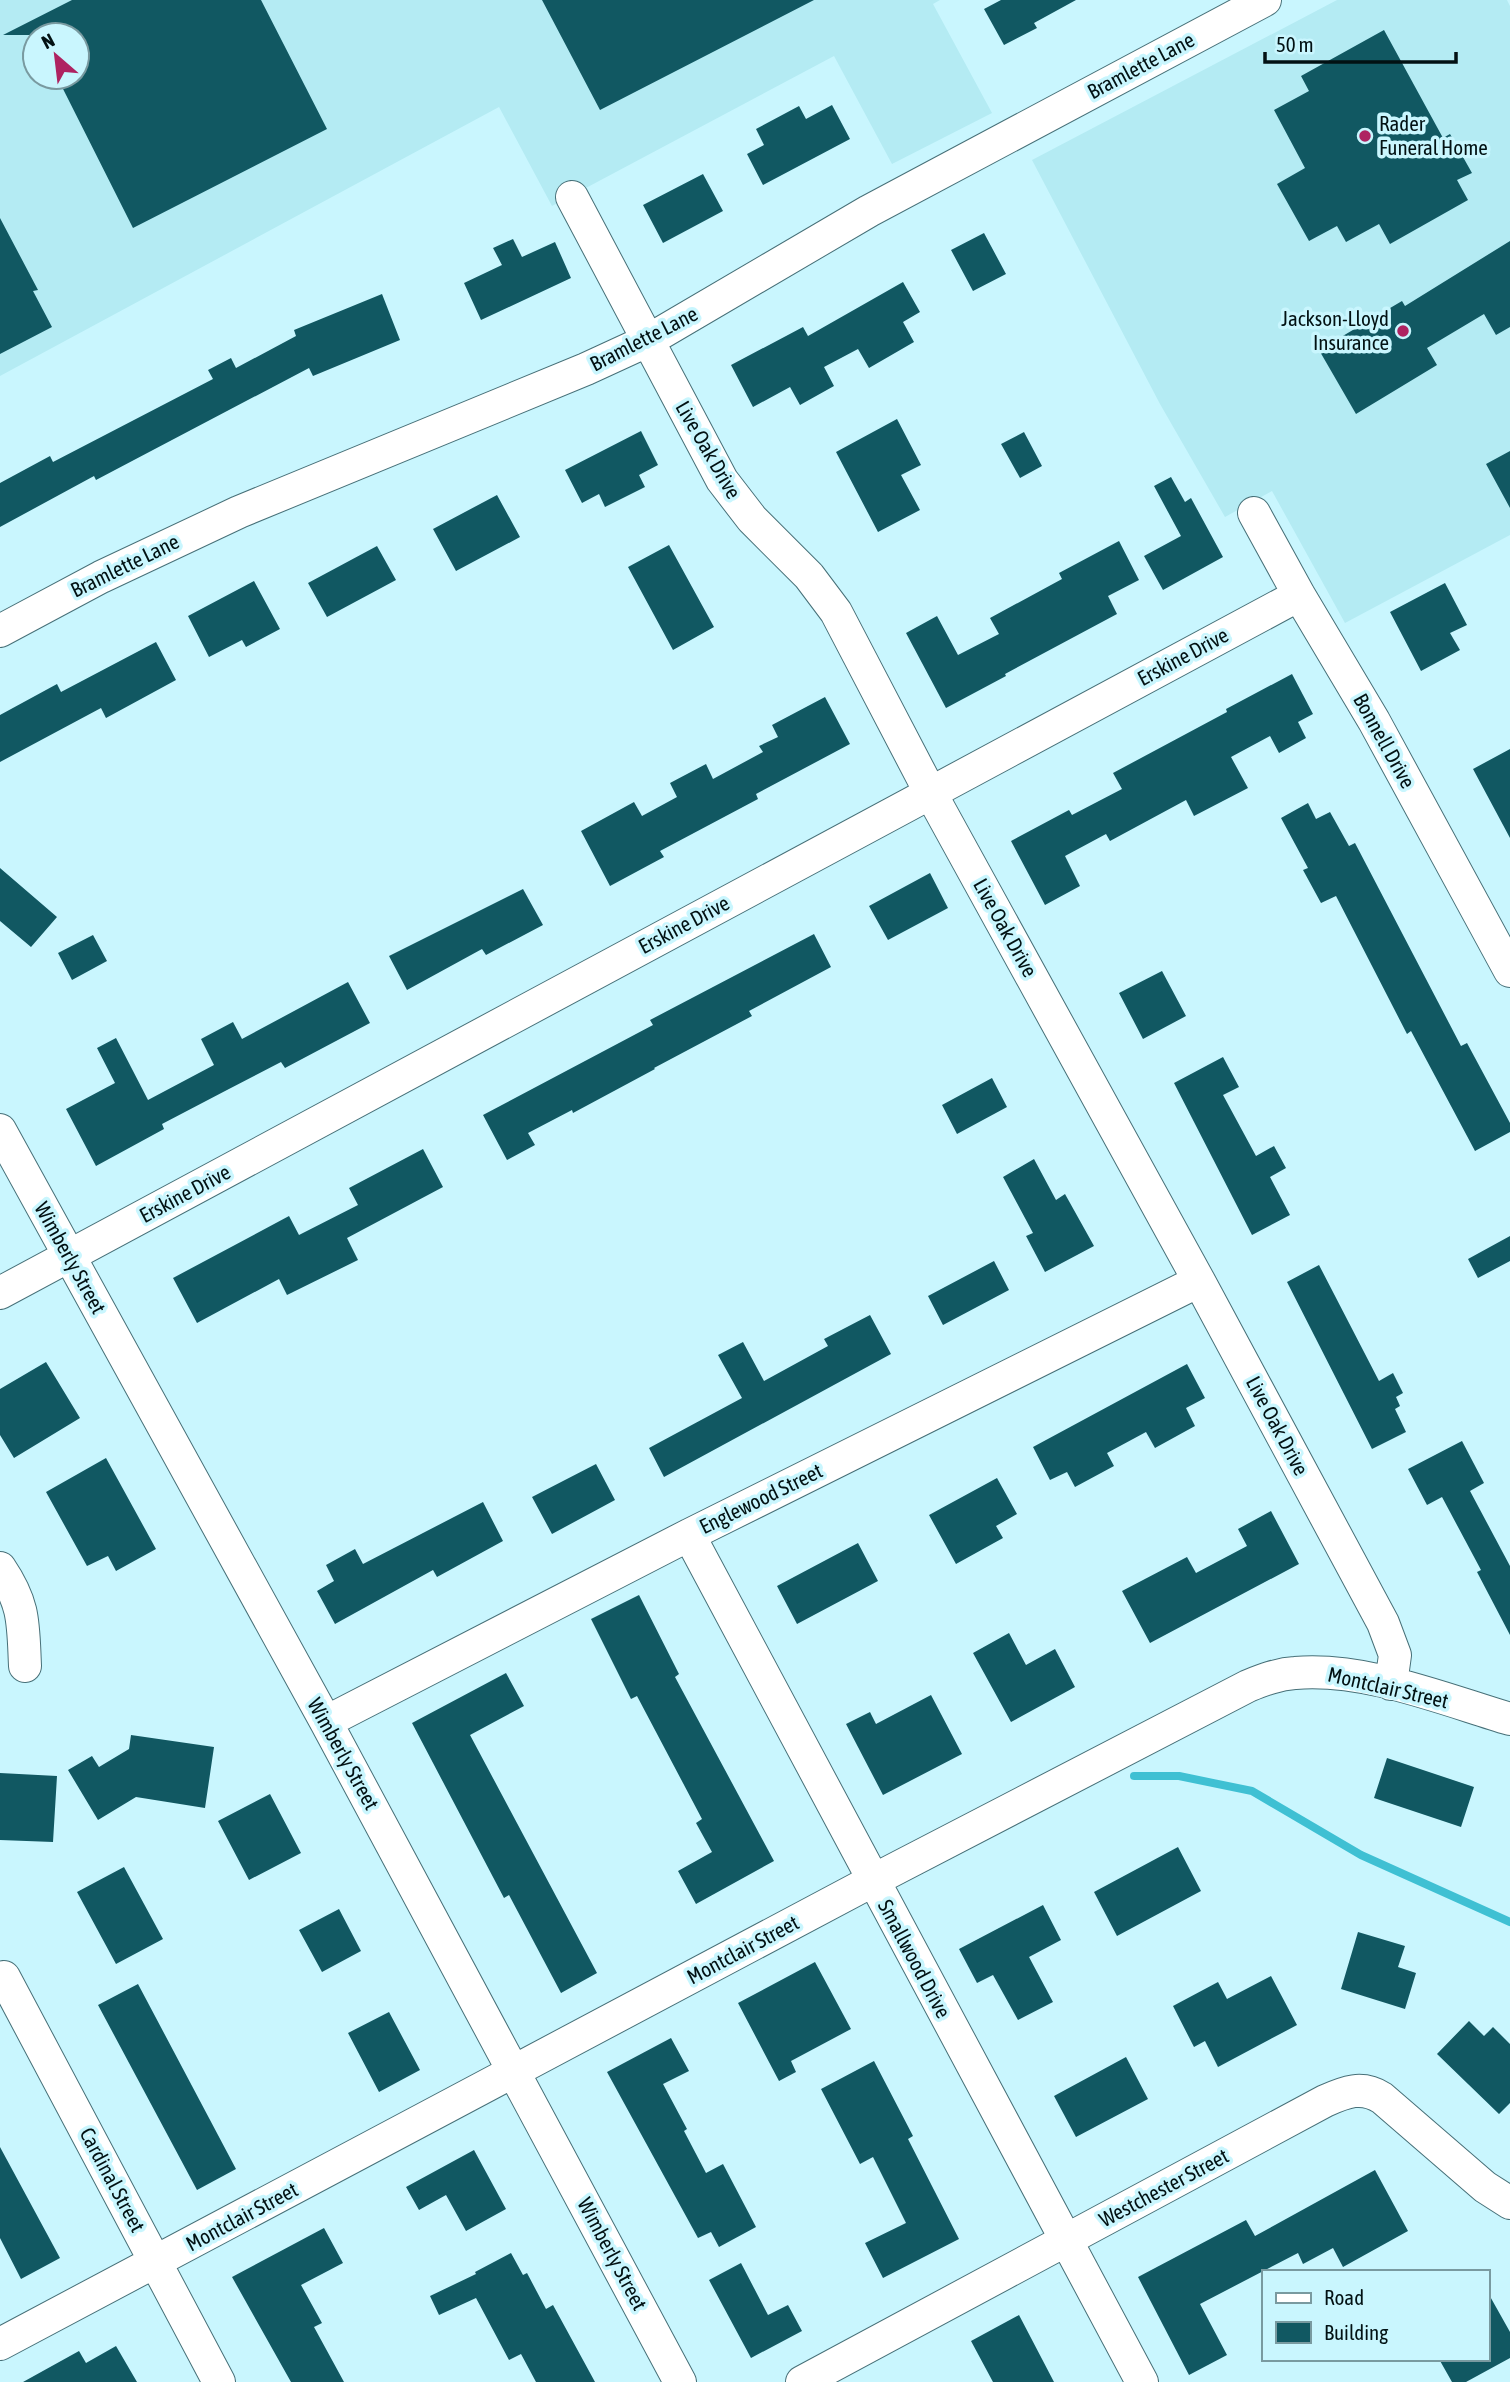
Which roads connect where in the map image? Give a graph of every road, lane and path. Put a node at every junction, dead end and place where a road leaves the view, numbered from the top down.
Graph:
1 (1265, 0) edge
2 (572, 197) dead end
3 (649, 340) junction
4 (1255, 513) dead end
5 (1299, 595) junction
6 (0, 631) edge
7 (930, 792) junction
8 (1510, 971) edge
9 (0, 1130) edge
10 (69, 1257) junction
11 (1199, 1281) junction
12 (0, 1293) edge
13 (689, 1535) junction
14 (0, 1568) edge
15 (25, 1667) dead end
16 (1391, 1684) junction
17 (1510, 1719) edge
18 (326, 1722) junction
19 (872, 1881) junction
20 (4, 1977) dead end
21 (515, 2072) junction
22 (1510, 2203) edge
23 (1067, 2240) junction
24 (156, 2263) junction
25 (0, 2344) edge
26 (219, 2382) edge
27 (680, 2382) edge
28 (802, 2382) edge
29 (1142, 2382) edge

1 - 3 street, Bramlette Lane
2 - 3 street, Live Oak Drive
3 - 6 street, Bramlette Lane
3 - 7 street, Live Oak Drive
4 - 5 street, Bonnell Drive
5 - 7 street, Erskine Drive
5 - 8 street, Bonnell Drive
7 - 10 street, Erskine Drive
7 - 11 street, Live Oak Drive
9 - 10 street, Wimberly Street
10 - 12 street, Erskine Drive
10 - 18 street, Wimberly Street
11 - 13 street, Englewood Street
11 - 16 street, Live Oak Drive
13 - 18 street, Englewood Street
13 - 19 street, Smallwood Drive
14 - 15 street
16 - 17 street, Montclair Street
16 - 19 street, Montclair Street
18 - 21 street, Wimberly Street
19 - 21 street, Montclair Street
19 - 23 street, Smallwood Drive
20 - 24 street, Cardinal Street
21 - 24 street, Montclair Street
21 - 27 street, Wimberly Street
22 - 23 street, Westchester Street
23 - 28 street, Westchester Street
23 - 29 street, Smallwood Drive
24 - 25 street, Montclair Street
24 - 26 street, Cardinal Street

